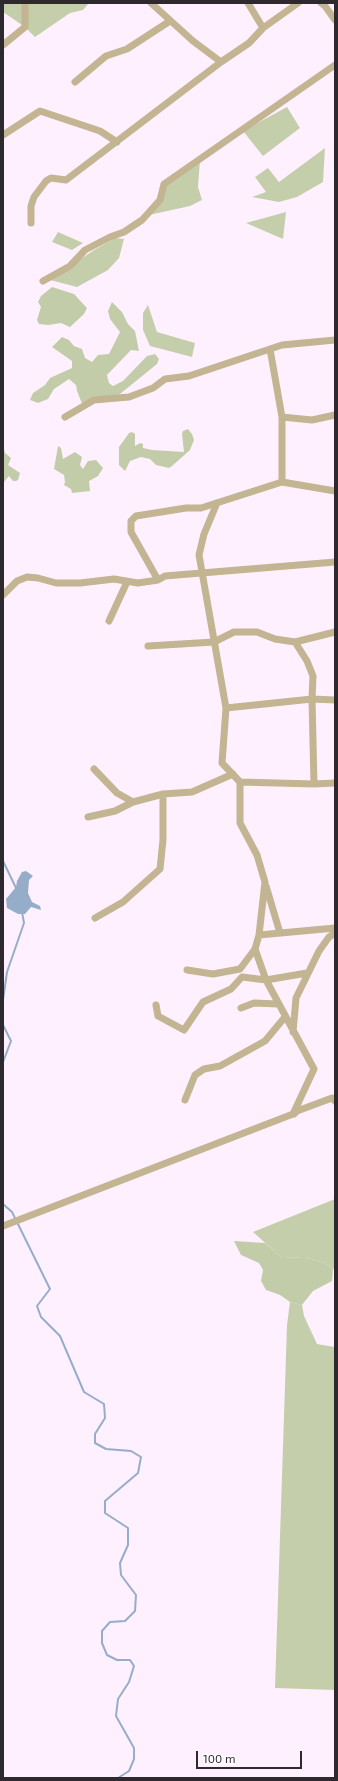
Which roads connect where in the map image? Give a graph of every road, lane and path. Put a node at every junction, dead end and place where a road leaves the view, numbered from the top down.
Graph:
1 (25, 3) edge
2 (151, 3) edge
3 (248, 3) edge
4 (298, 3) edge
5 (321, 3) edge
6 (335, 20) edge
7 (170, 21) junction
8 (263, 28) junction
9 (3, 45) edge
10 (221, 62) junction
11 (335, 65) edge
12 (75, 82) dead end
13 (3, 135) edge
14 (117, 142) junction
15 (32, 223) dead end
16 (43, 281) dead end
17 (335, 340) edge
18 (270, 349) junction
19 (335, 415) edge
20 (65, 417) dead end
21 (282, 417) junction
22 (282, 482) junction
23 (335, 491) edge
24 (217, 503) junction
25 (335, 562) edge
26 (202, 573) junction
27 (158, 580) junction
28 (127, 582) junction
29 (3, 595) edge
30 (109, 621) dead end
31 (335, 632) edge
32 (214, 642) junction
33 (295, 642) junction
34 (148, 646) dead end
35 (312, 699) junction
36 (335, 700) edge
37 (226, 708) junction
38 (94, 770) dead end
39 (233, 774) junction
40 (240, 782) junction
41 (335, 783) edge
42 (314, 784) junction
43 (163, 794) junction
44 (133, 802) junction
45 (88, 817) dead end
46 (265, 882) junction
47 (95, 918) dead end
48 (335, 928) edge
49 (280, 933) junction
50 (335, 933) edge
51 (258, 934) junction
52 (255, 949) junction
53 (187, 970) dead end
54 (307, 973) junction
55 (266, 980) junction
56 (278, 1004) junction
57 (156, 1005) dead end
58 (241, 1008) dead end
59 (285, 1017) junction
60 (294, 1032) junction
61 (185, 1100) dead end
62 (335, 1101) edge
63 (293, 1114) junction
64 (4, 1226) edge

1 - 9 street
2 - 7 street
3 - 8 street
4 - 8 street
5 - 6 street
7 - 10 street
7 - 12 street
8 - 10 street
10 - 14 street
11 - 16 street
13 - 14 street
14 - 15 street
17 - 18 street
18 - 20 street
18 - 21 street
19 - 21 street
21 - 22 street
22 - 23 street
22 - 24 street
24 - 26 street
24 - 27 street
25 - 26 street
26 - 27 street
26 - 32 street
27 - 28 street
28 - 29 street
28 - 30 street
31 - 33 street
32 - 33 street
32 - 34 street
32 - 37 street
33 - 35 street
35 - 36 street
35 - 37 street
35 - 42 street
37 - 39 street
38 - 44 street
39 - 40 street
39 - 43 street
40 - 42 street
40 - 46 street
41 - 42 street
43 - 44 street
43 - 47 street
44 - 45 street
46 - 49 street
46 - 51 street
48 - 49 street
49 - 51 street
50 - 54 street
51 - 52 street
52 - 53 street
52 - 55 street
54 - 55 street
54 - 60 street
55 - 56 street
55 - 57 street
56 - 58 street
56 - 59 street
59 - 60 street
59 - 61 street
60 - 63 street
62 - 63 street
63 - 64 street

